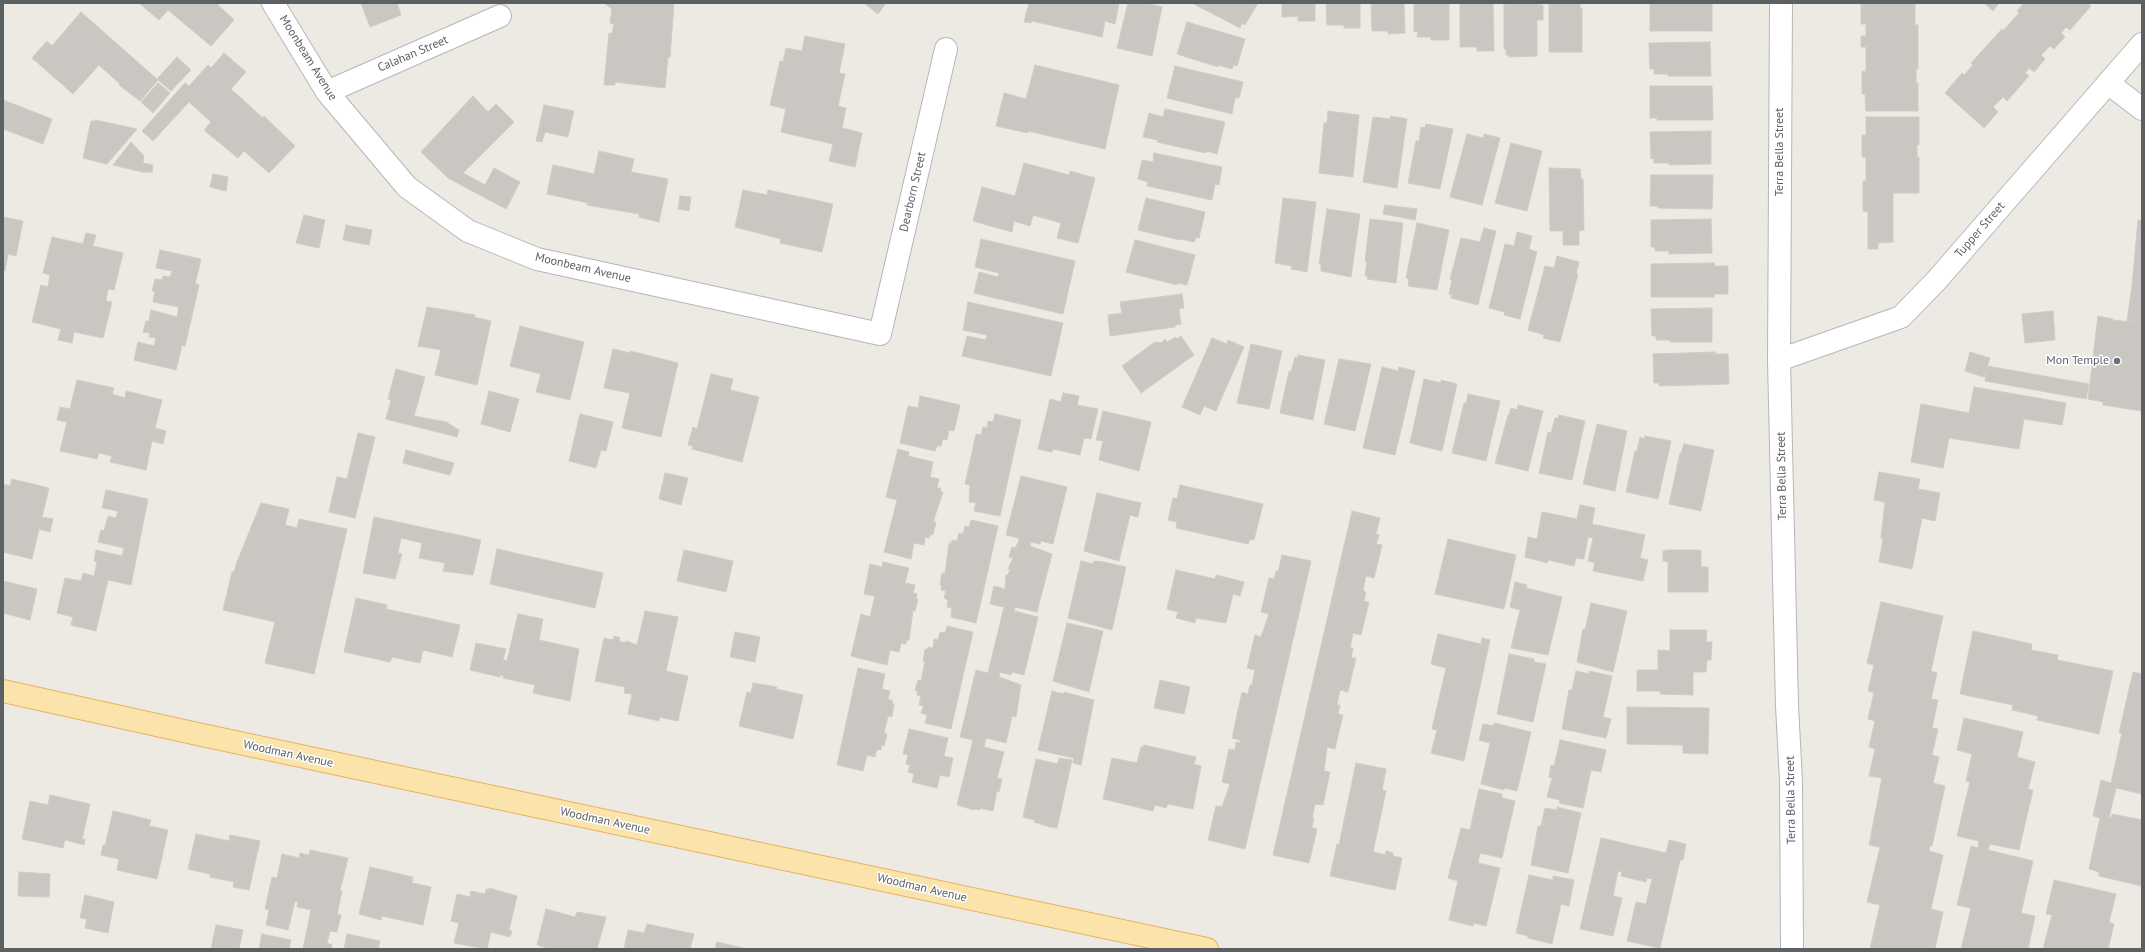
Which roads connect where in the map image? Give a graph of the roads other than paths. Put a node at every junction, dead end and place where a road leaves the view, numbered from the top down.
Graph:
1 (273, 3) edge
2 (1781, 3) edge
3 (500, 16) dead end
4 (2142, 44) edge
5 (946, 49) dead end
6 (2108, 83) junction
7 (327, 92) junction
8 (2142, 109) edge
9 (880, 334) joint
10 (1779, 360) junction
11 (3, 690) edge
12 (1207, 949) edge
13 (1792, 949) edge

1 - 7 street, Moonbeam Avenue
2 - 10 street, Terra Bella Street
3 - 7 street, Calahan Street
4 - 6 street, Tupper Street
5 - 9 street, Dearborn Street
6 - 8 street
6 - 10 street, Tupper Street
7 - 9 street, Moonbeam Avenue
10 - 13 street, Terra Bella Street
11 - 12 main road, Woodman Avenue

